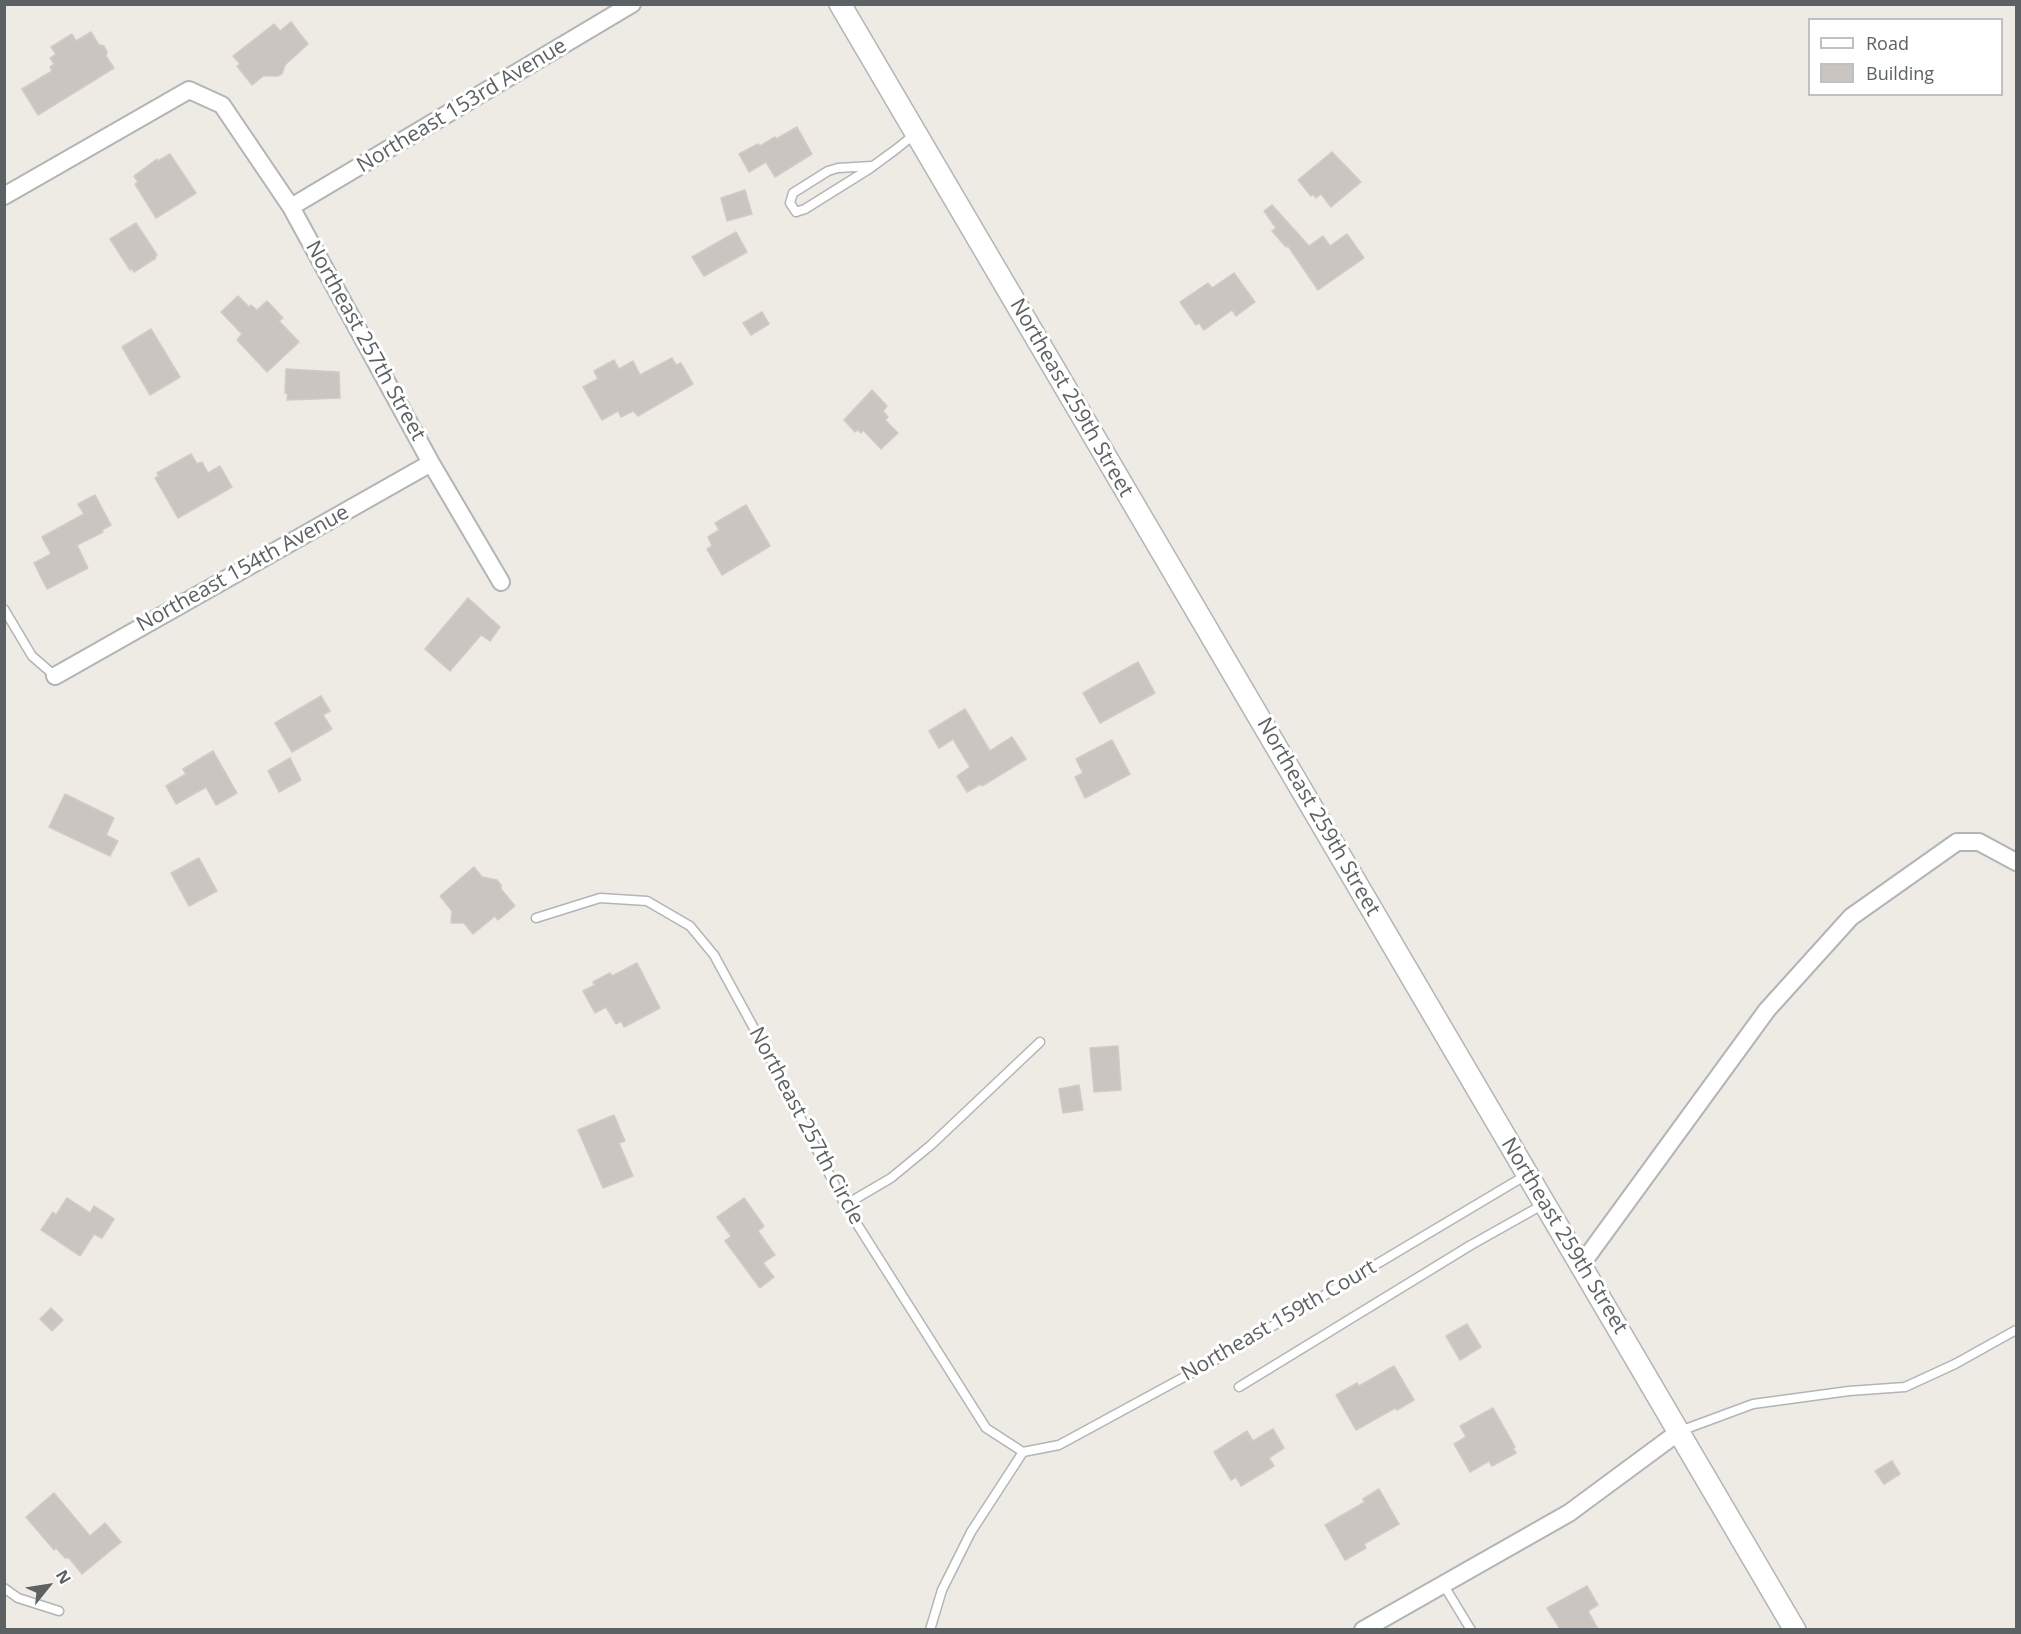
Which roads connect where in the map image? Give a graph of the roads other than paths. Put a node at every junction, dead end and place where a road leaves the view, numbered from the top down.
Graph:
1 (632, 4) edge
2 (840, 4) edge
3 (916, 133) junction
4 (872, 166) junction
5 (4, 196) edge
6 (291, 207) junction
7 (431, 463) junction
8 (501, 582) dead end
9 (4, 609) edge
10 (55, 676) joint
11 (2016, 862) edge
12 (536, 918) dead end
13 (1040, 1042) dead end
14 (1528, 1174) junction
15 (1545, 1203) junction
16 (845, 1205) junction
17 (1581, 1265) junction
18 (2016, 1330) edge
19 (1239, 1387) dead end
20 (1680, 1431) junction
21 (1023, 1452) junction
22 (1443, 1584) junction
23 (4, 1588) edge
24 (59, 1611) dead end
25 (930, 1629) edge
26 (1363, 1629) edge
27 (1471, 1629) edge
28 (1795, 1629) edge

1 - 6 street, Northeast 153rd Avenue
2 - 3 street, Northeast 259th Street
3 - 4 lane
3 - 14 street, Northeast 259th Street
4 - 4 lane
5 - 6 street, Northeast 257th Street
6 - 7 street, Northeast 257th Street
7 - 8 street, Northeast 257th Street
7 - 10 street, Northeast 154th Avenue
9 - 10 lane
11 - 17 street
12 - 16 lane, Northeast 257th Circle
13 - 16 lane
14 - 15 street, Northeast 259th Street
14 - 21 lane, Northeast 159th Court
15 - 17 street, Northeast 259th Street
15 - 19 lane
16 - 21 lane, Northeast 257th Circle
17 - 20 street, Northeast 259th Street
18 - 20 lane
20 - 22 street
20 - 28 street, Northeast 259th Street
21 - 25 lane
22 - 26 street
22 - 27 lane
23 - 24 lane

